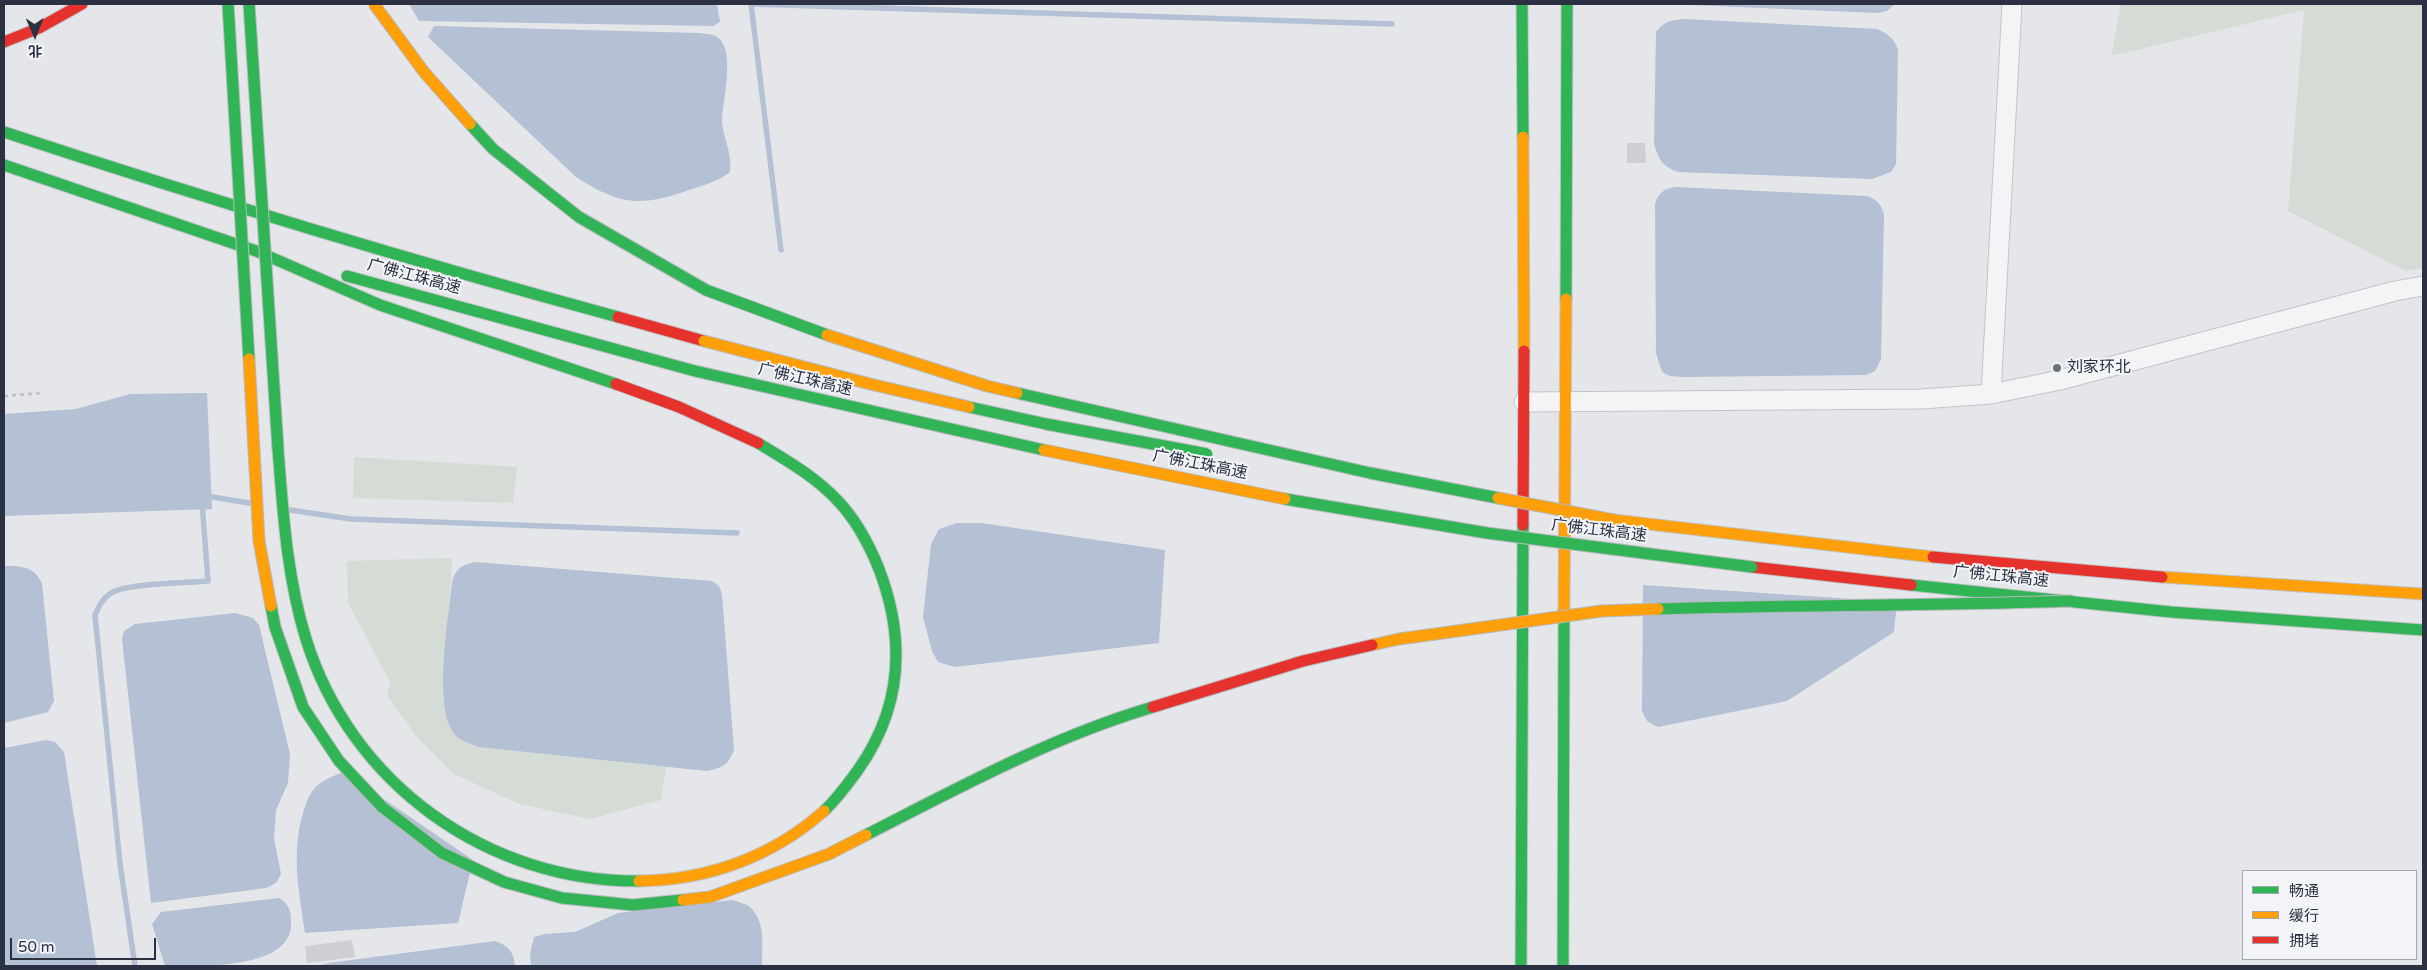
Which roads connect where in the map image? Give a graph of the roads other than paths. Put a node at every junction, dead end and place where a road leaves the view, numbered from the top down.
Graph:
1 (82, 4) edge
2 (228, 4) edge
3 (249, 4) edge
4 (374, 4) edge
5 (1522, 4) edge
6 (1567, 4) edge
7 (2012, 4) edge
8 (4, 42) edge
9 (4, 132) edge
10 (4, 164) edge
11 (254, 250) junction
12 (2423, 286) edge
13 (1990, 394) junction
14 (1524, 402) junction
15 (1567, 402) junction
16 (1217, 456) dead end
17 (1341, 478) dead end
18 (1614, 520) junction
19 (2423, 594) edge
20 (2071, 601) junction
21 (2423, 630) edge
22 (1521, 966) edge
23 (1563, 966) edge

1 - 8 main road
2 - 20 main road, bridge
3 - 11 main road, bridge
4 - 18 main road, bridge
5 - 14 main road
6 - 15 main road
7 - 13 street
9 - 16 main road, 广佛江珠高速, bridge
10 - 11 main road, 广佛江珠高速
11 - 20 main road, 广佛江珠高速, bridge
12 - 13 street
13 - 15 street
14 - 15 street
14 - 22 main road
15 - 23 main road
17 - 18 main road, 广佛江珠高速, bridge
18 - 19 main road, 广佛江珠高速
20 - 21 main road, 广佛江珠高速

